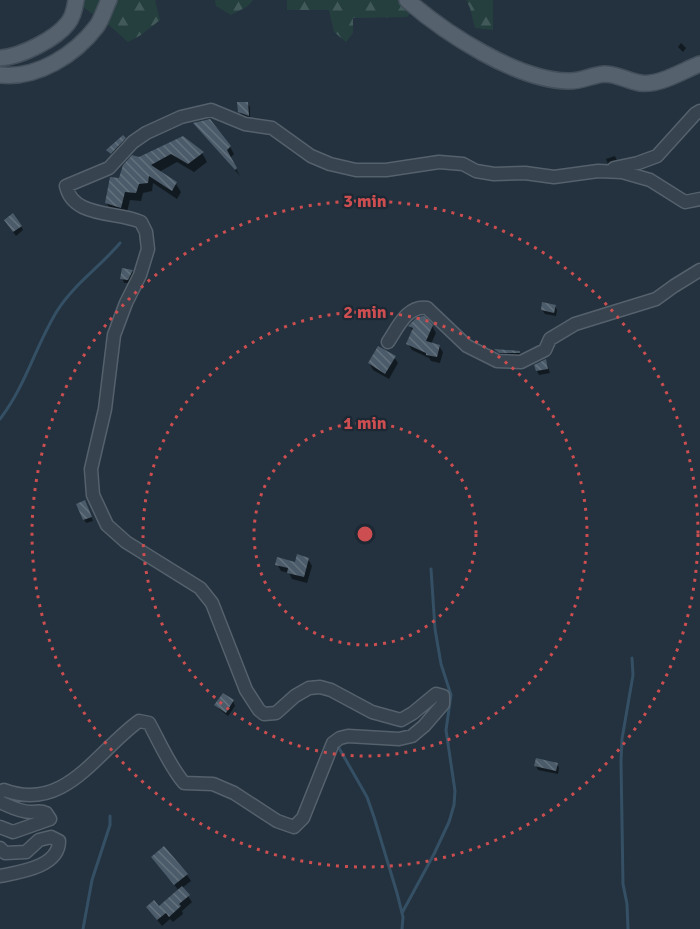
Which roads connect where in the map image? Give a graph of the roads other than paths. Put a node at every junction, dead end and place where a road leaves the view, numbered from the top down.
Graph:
1 (75, 0) edge
2 (109, 0) edge
3 (407, 0) edge
4 (0, 58) edge
5 (700, 64) edge
6 (0, 75) edge
7 (700, 111) edge
8 (598, 171) junction
9 (700, 199) edge
10 (700, 270) edge
11 (388, 342) dead end
12 (0, 792) edge
13 (0, 802) edge
14 (0, 827) edge
15 (0, 848) edge
16 (0, 876) edge

1 - 4 main road
2 - 6 main road
3 - 5 main road
7 - 8 street
8 - 9 street
8 - 12 street
10 - 11 street
13 - 14 street
15 - 16 street

